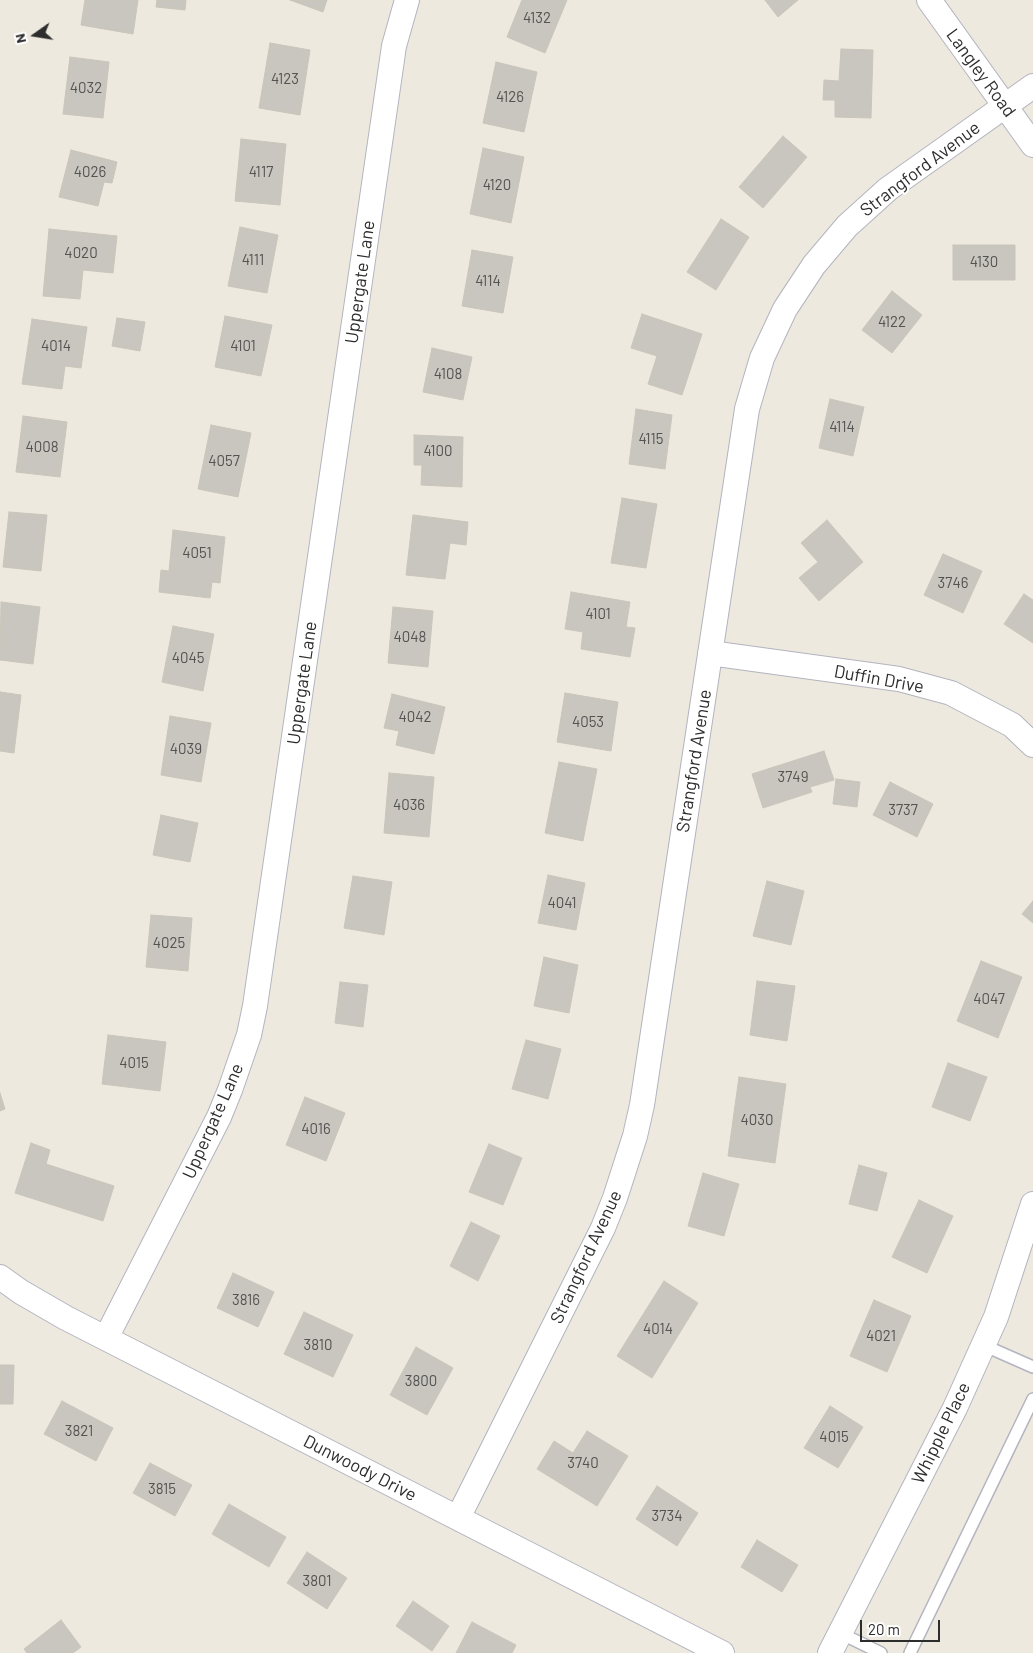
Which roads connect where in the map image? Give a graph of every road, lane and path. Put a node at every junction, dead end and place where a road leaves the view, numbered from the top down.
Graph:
1 (407, 0) edge
2 (929, 0) edge
3 (1033, 86) edge
4 (1005, 106) junction
5 (1033, 145) edge
6 (710, 652) junction
7 (1033, 745) edge
8 (1033, 1204) edge
9 (0, 1277) edge
10 (106, 1338) junction
11 (983, 1345) junction
12 (1033, 1367) edge
13 (1033, 1399) edge
14 (458, 1518) junction
15 (835, 1643) edge
16 (722, 1653) edge
17 (881, 1653) edge
18 (910, 1653) edge

1 - 10 street, Uppergate Lane
2 - 4 street, Langley Road
3 - 4 street, Strangford Avenue
4 - 5 street, Langley Road
4 - 6 street, Strangford Avenue
6 - 7 street, Duffin Drive
6 - 14 street, Strangford Avenue
8 - 11 street, Whipple Place
9 - 10 street, Dunwoody Drive
10 - 14 street, Dunwoody Drive
11 - 12 lane
11 - 15 street, Whipple Place
13 - 18 lane
14 - 16 street, Dunwoody Drive
15 - 17 lane

